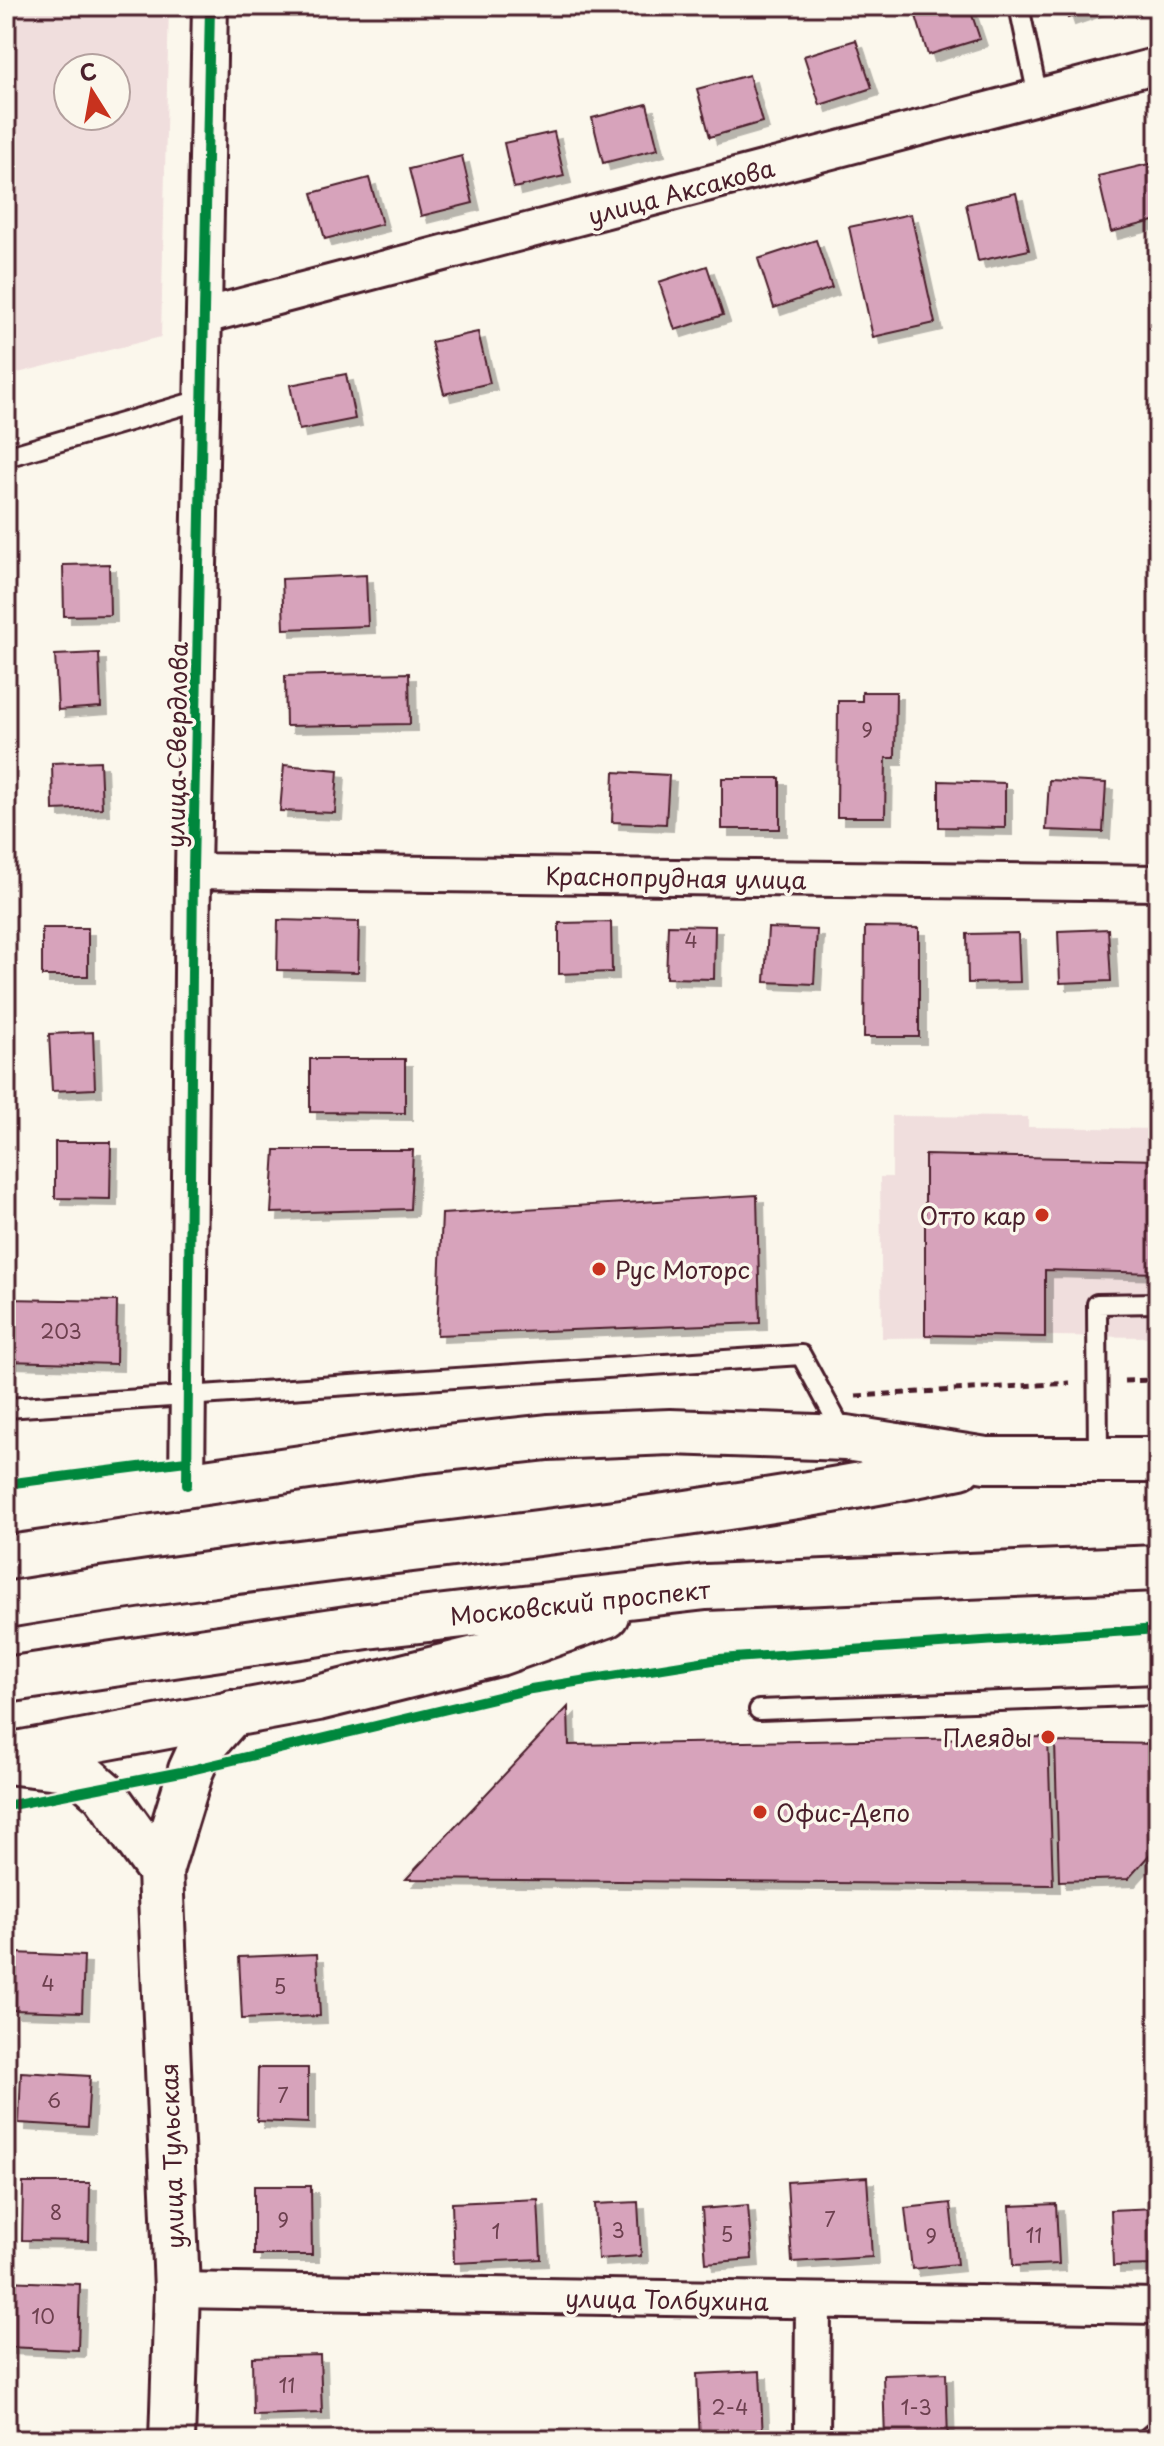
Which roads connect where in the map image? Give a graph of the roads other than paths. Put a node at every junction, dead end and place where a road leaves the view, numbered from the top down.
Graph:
1 (210, 6) edge
2 (1019, 6) edge
3 (1158, 65) edge
4 (1038, 97) junction
5 (204, 316) junction
6 (204, 399) junction
7 (6, 457) edge
8 (193, 871) junction
9 (1158, 883) edge
10 (1158, 1303) edge
11 (186, 1398) junction
12 (6, 1408) edge
13 (846, 1438) junction
14 (986, 1460) junction
15 (1098, 1460) junction
16 (1158, 1460) edge
17 (187, 1485) junction
18 (6, 1511) edge
19 (1158, 1568) edge
20 (672, 1591) junction
21 (6, 1605) edge
22 (6, 1680) edge
23 (1158, 1695) edge
24 (759, 1710) dead end
25 (232, 1713) junction
26 (6, 1758) edge
27 (160, 1871) junction
28 (177, 2290) junction
29 (813, 2302) junction
30 (1158, 2306) edge
31 (1158, 2429) edge
32 (172, 2440) edge
33 (812, 2440) edge
34 (1145, 2440) edge

1 - 5 street, улица Свердлова
2 - 4 lane
3 - 4 street, улица Аксакова
4 - 5 street, улица Аксакова
5 - 6 street, улица Свердлова
6 - 7 lane
6 - 8 street, улица Свердлова
8 - 9 street, Краснопрудная улица
8 - 11 street, улица Свердлова
10 - 15 lane
11 - 12 lane
11 - 13 lane
11 - 17 street, улица Свердлова
13 - 14 main road
13 - 17 main road
14 - 15 main road
14 - 21 main road
15 - 16 main road
17 - 18 main road
19 - 20 main road, Московский проспект
20 - 22 main road, Московский проспект
20 - 25 main road
23 - 24 lane
25 - 26 main road
25 - 27 main road
26 - 27 main road
27 - 28 main road, улица Тульская
28 - 29 street, улица Толбухина
28 - 32 main road, улица Тульская
29 - 30 street, улица Толбухина
29 - 33 street
31 - 34 lane

